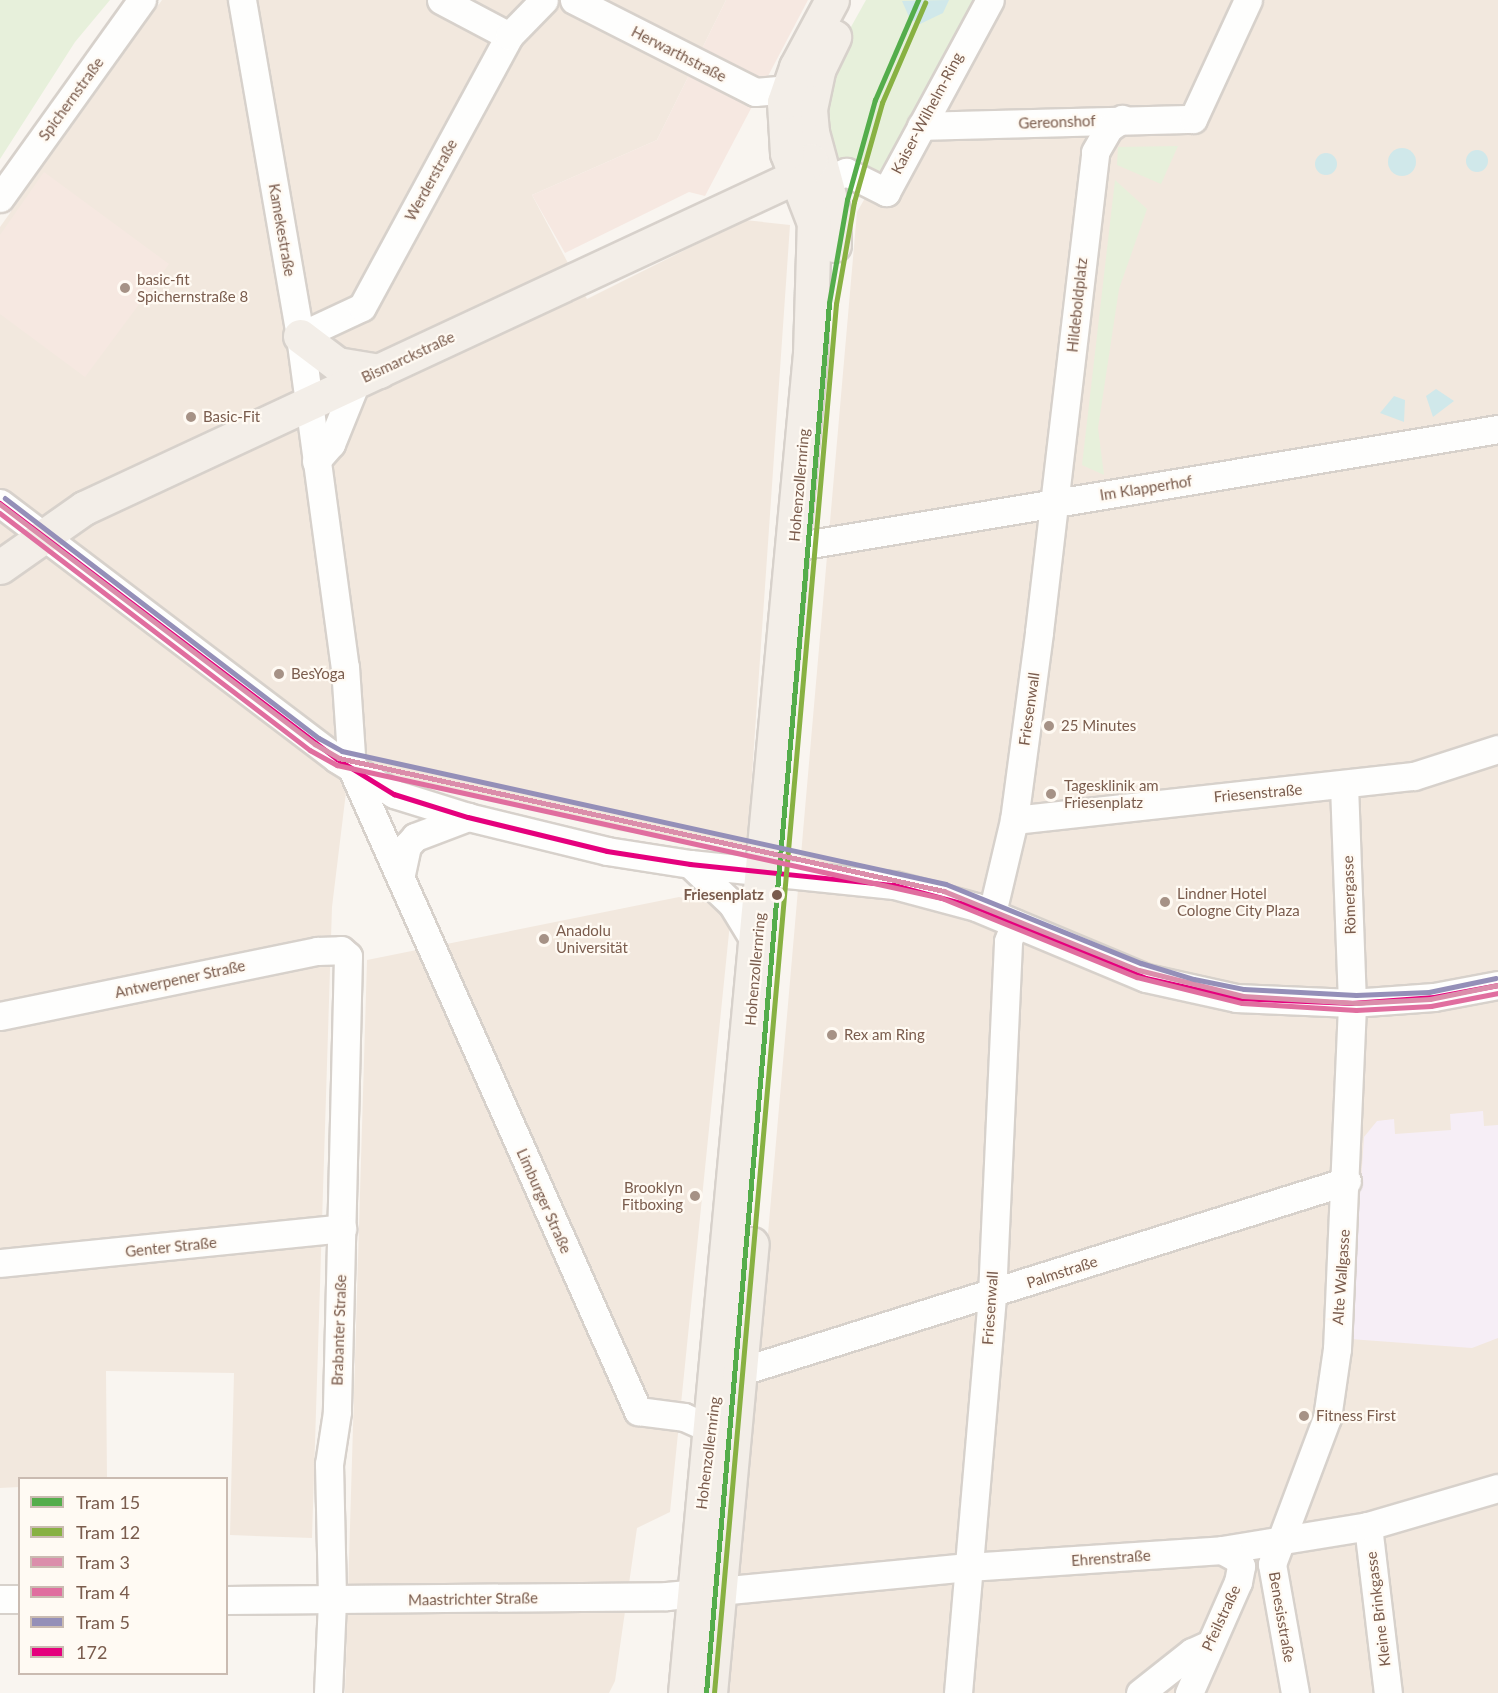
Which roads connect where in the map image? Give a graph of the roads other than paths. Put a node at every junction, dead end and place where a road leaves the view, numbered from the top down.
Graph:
1 (142, 0) edge
2 (242, 0) edge
3 (441, 0) edge
4 (544, 0) edge
5 (574, 0) edge
6 (832, 0) edge
7 (853, 0) edge
8 (990, 0) edge
9 (1248, 0) edge
10 (509, 36) junction
11 (787, 89) junction
12 (1122, 119) junction
13 (921, 126) junction
14 (807, 165) junction
15 (0, 198) edge
16 (809, 208) junction
17 (711, 216) junction
18 (300, 336) junction
19 (368, 376) junction
20 (308, 404) junction
21 (1498, 429) edge
22 (316, 461) junction
23 (1056, 502) junction
24 (0, 503) edge
25 (44, 534) junction
26 (803, 545) junction
27 (0, 567) edge
28 (1498, 750) edge
29 (352, 769) junction
30 (1344, 786) junction
31 (468, 817) junction
32 (1014, 820) junction
33 (690, 864) junction
34 (774, 872) junction
35 (401, 874) junction
36 (1003, 918) junction
37 (757, 945) junction
38 (350, 966) joint
39 (1498, 985) edge
40 (1352, 1003) junction
41 (0, 1016) edge
42 (1347, 1181) junction
43 (342, 1228) junction
44 (0, 1263) edge
45 (992, 1295) junction
46 (742, 1371) junction
47 (711, 1429) junction
48 (729, 1474) junction
49 (1498, 1488) edge
50 (1368, 1526) junction
51 (1277, 1553) junction
52 (1232, 1558) junction
53 (968, 1567) junction
54 (706, 1593) junction
55 (0, 1599) edge
56 (18, 1599) edge
57 (228, 1600) edge
58 (332, 1601) junction
59 (1208, 1645) junction
60 (328, 1693) edge
61 (685, 1693) edge
62 (710, 1693) edge
63 (958, 1693) edge
64 (1140, 1693) edge
65 (1189, 1693) edge
66 (1295, 1693) edge
67 (1388, 1693) edge

1 - 15 street, Spichernstraße
2 - 18 street, Kamekestraße
3 - 10 street
4 - 10 street, Werderstraße
5 - 11 street, Herwarthstraße
6 - 11 main road
7 - 14 main road
8 - 13 street, Kaiser-Wilhelm-Ring
9 - 12 street, Gereonshof
10 - 18 street, Werderstraße
11 - 14 main road
12 - 13 street, Gereonshof
12 - 23 street, Hildeboldplatz
13 - 14 street, Kaiser-Wilhelm-Ring
14 - 16 main road, Hohenzollernring
14 - 17 main road, Bismarckstraße
14 - 26 main road, Hohenzollernring
16 - 17 main road
16 - 26 main road, Hohenzollernring
17 - 19 main road, Bismarckstraße
18 - 19 main road
18 - 20 street, Kamekestraße
19 - 20 main road, Bismarckstraße
19 - 22 street
20 - 22 street, Kamekestraße
20 - 25 main road, Bismarckstraße
21 - 23 street, Im Klapperhof
22 - 29 street, Kamekestraße
23 - 26 street, Im Klapperhof
23 - 32 street, Friesenwall
24 - 25 street
25 - 27 main road, Bismarckstraße
25 - 29 street
26 - 34 main road, Hohenzollernring
28 - 30 street, Friesenstraße
29 - 31 street
29 - 35 street, Limburger Straße
30 - 32 street, Friesenstraße
30 - 40 street, Römergasse
31 - 33 street
31 - 35 street
32 - 36 street, Friesenwall
33 - 34 street
33 - 37 street
34 - 36 street
34 - 37 main road, Hohenzollernring
34 - 46 main road, Hohenzollernring
35 - 47 street, Limburger Straße
36 - 40 street
36 - 45 street, Friesenwall
37 - 47 main road, Hohenzollernring
38 - 41 street, Antwerpener Straße
38 - 43 street, Brabanter Straße
39 - 40 street
40 - 42 street, Alte Wallgasse
42 - 45 street, Palmstraße
42 - 51 street, Alte Wallgasse
43 - 44 street, Genter Straße
43 - 58 street, Brabanter Straße
45 - 46 street, Palmstraße
45 - 53 street, Friesenwall
46 - 48 main road, Hohenzollernring
47 - 48 street
47 - 54 main road, Hohenzollernring
48 - 54 main road, Hohenzollernring
49 - 50 street, Ehrenstraße
50 - 51 street, Ehrenstraße
50 - 67 street, Kleine Brinkgasse
51 - 52 street, Ehrenstraße
51 - 66 street, Benesisstraße
52 - 53 street, Ehrenstraße
52 - 59 street, Pfeilstraße
53 - 54 street, Ehrenstraße
53 - 63 street, Friesenwall
54 - 58 street, Maastrichter Straße
54 - 61 main road, Hohenzollernring
54 - 62 main road, Hohenzollernring
55 - 56 street
57 - 58 street, Maastrichter Straße
58 - 60 street, Brabanter Straße
59 - 64 street
59 - 65 street, Pfeilstraße

